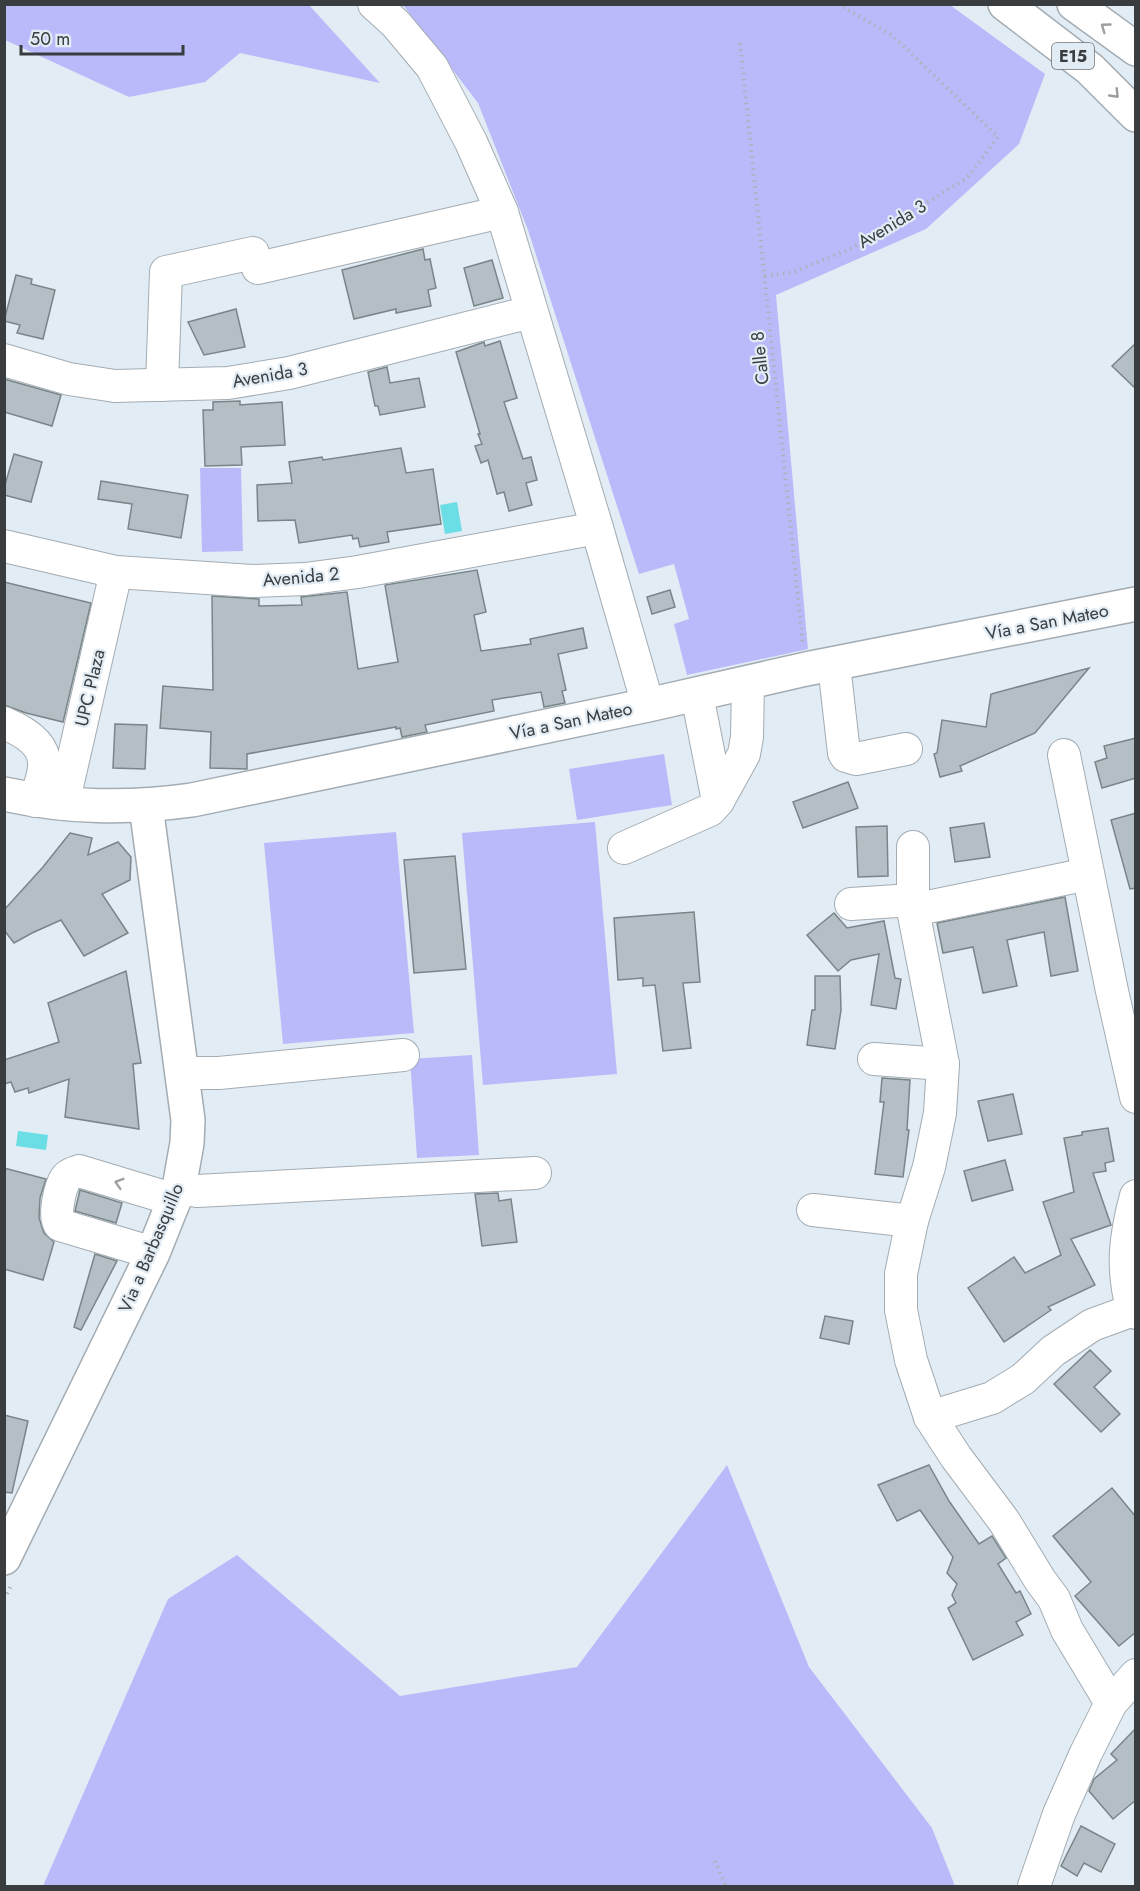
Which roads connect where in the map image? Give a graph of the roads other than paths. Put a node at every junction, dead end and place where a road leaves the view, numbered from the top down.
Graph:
1 (374, 4) edge
2 (1005, 4) edge
3 (1074, 4) edge
4 (1136, 49) edge
5 (1136, 115) edge
6 (502, 212) junction
7 (531, 312) junction
8 (4, 360) edge
9 (162, 385) junction
10 (597, 528) junction
11 (4, 546) edge
12 (116, 572) junction
13 (1136, 604) edge
14 (820, 667) junction
15 (748, 683) junction
16 (696, 694) junction
17 (648, 705) junction
18 (4, 723) edge
19 (906, 749) dead end
20 (1064, 755) dead end
21 (34, 800) edge
22 (718, 801) junction
23 (146, 806) junction
24 (913, 847) dead end
25 (624, 848) dead end
26 (1088, 874) junction
27 (852, 904) dead end
28 (912, 905) junction
29 (403, 1055) dead end
30 (874, 1059) dead end
31 (943, 1064) junction
32 (182, 1073) junction
33 (1136, 1097) edge
34 (535, 1173) dead end
35 (177, 1194) junction
36 (1136, 1196) edge
37 (813, 1210) dead end
38 (912, 1221) junction
39 (153, 1253) junction
40 (1135, 1311) edge
41 (930, 1417) junction
42 (10, 1568) edge
43 (1136, 1675) edge
44 (1111, 1703) junction
45 (1034, 1887) edge

1 - 6 street
2 -> 5 main road, E15
4 -> 3 main road, E15
6 - 7 street
6 - 9 street
7 - 9 street, Avenida 3
7 - 10 street
8 - 9 street, Avenida 3
10 - 12 street, Avenida 2
10 - 17 street
11 - 12 street, Avenida 2
12 - 21 street, UPC Plaza
13 - 14 main road, Vía a San Mateo
14 - 15 main road, Vía a San Mateo
14 - 19 street
15 - 16 main road, Vía a San Mateo
15 - 22 street
16 - 17 main road, Vía a San Mateo
16 - 22 street
17 - 23 main road, Vía a San Mateo
18 - 21 street
20 - 26 street
21 - 23 main road, Vía a San Mateo
22 - 25 street
23 - 32 main road, Via a Barbasquillo
24 - 28 street
26 - 28 street
26 - 33 street
27 - 28 street
28 - 31 street
29 - 32 street
30 - 31 street
31 - 38 street
32 - 35 main road, Via a Barbasquillo
34 - 35 street
35 - 39 main road, Via a Barbasquillo
35 -> 39 street
36 - 40 street
37 - 38 street
38 - 41 street
39 - 42 main road, Via a Barbasquillo
40 - 41 street
41 - 44 street
43 - 44 street
44 - 45 street

